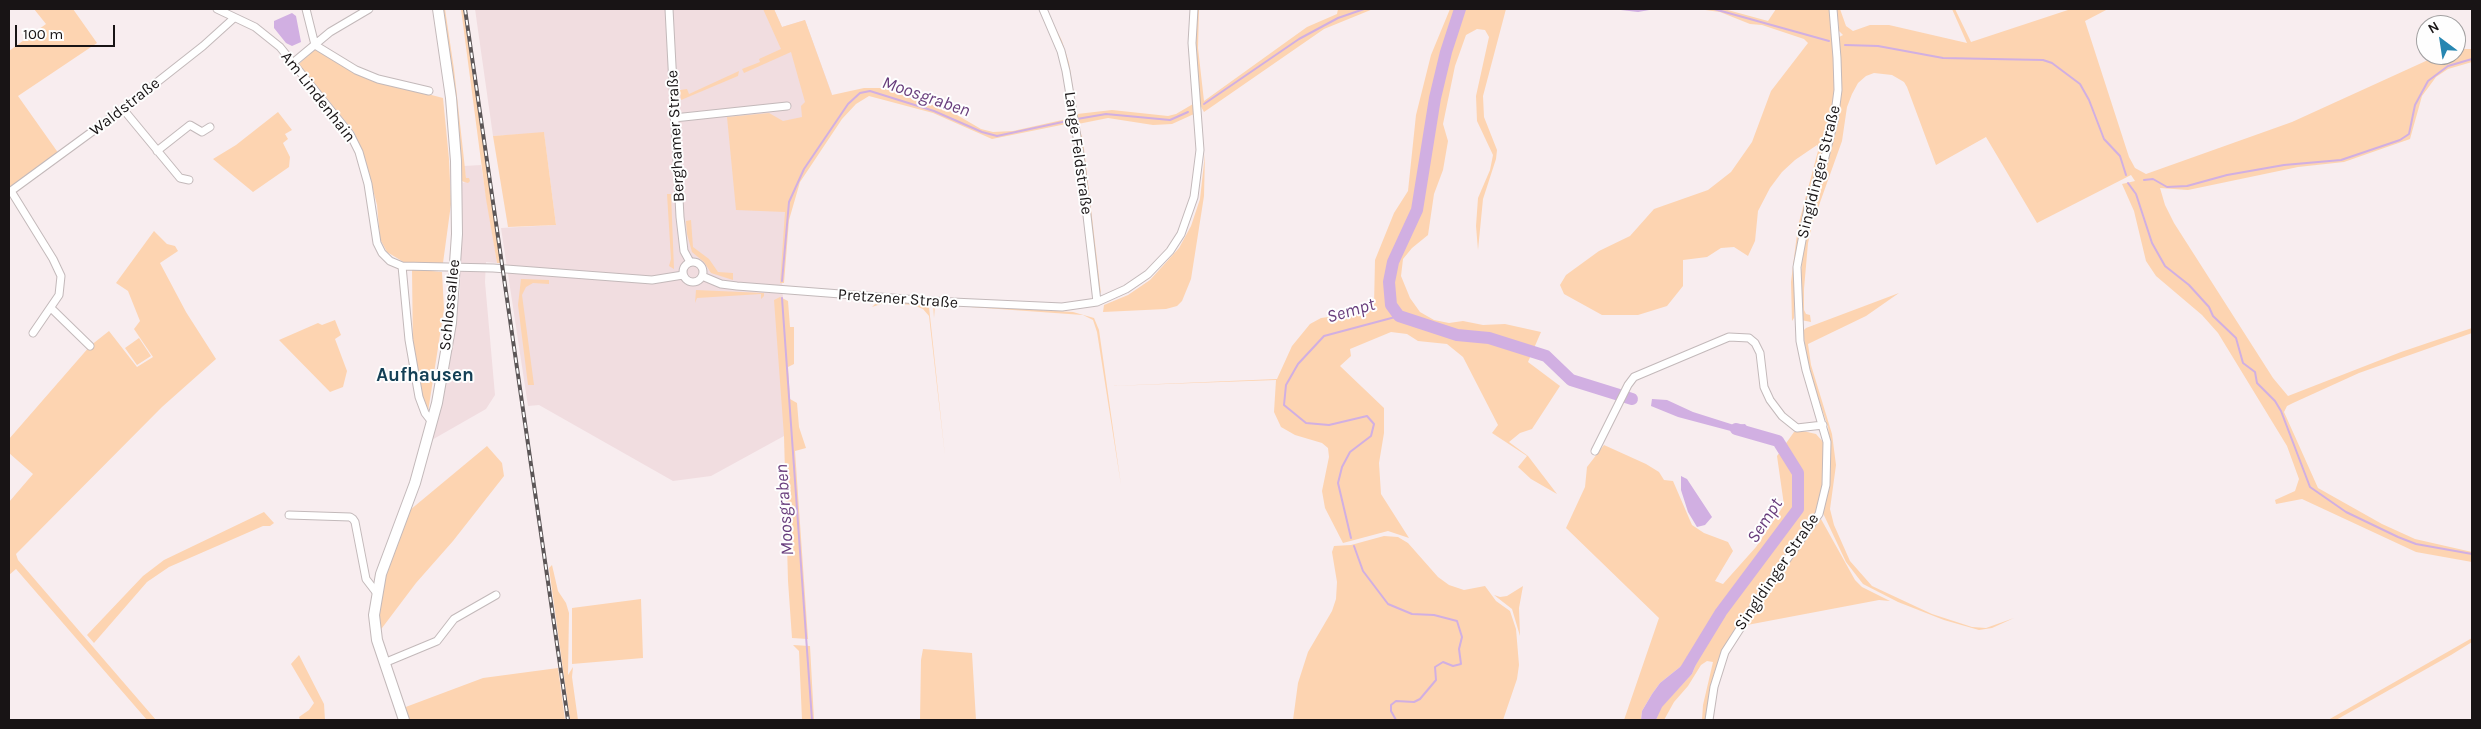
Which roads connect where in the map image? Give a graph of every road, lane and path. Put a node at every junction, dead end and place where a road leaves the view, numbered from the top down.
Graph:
1 (217, 9) edge
2 (306, 9) edge
3 (369, 9) edge
4 (438, 9) edge
5 (669, 9) edge
6 (1043, 9) edge
7 (1194, 9) edge
8 (1833, 9) edge
9 (234, 18) junction
10 (315, 45) junction
11 (294, 62) junction
12 (429, 91) dead end
13 (787, 106) dead end
14 (123, 109) junction
15 (674, 118) junction
16 (210, 127) dead end
17 (157, 151) junction
18 (189, 180) dead end
19 (10, 192) edge
20 (690, 262) junction
21 (402, 266) junction
22 (455, 266) junction
23 (683, 275) junction
24 (702, 276) junction
25 (1097, 302) junction
26 (52, 309) junction
27 (33, 333) dead end
28 (90, 346) dead end
29 (432, 422) junction
30 (1823, 425) junction
31 (1595, 451) dead end
32 (289, 515) dead end
33 (376, 592) junction
34 (496, 595) dead end
35 (384, 663) junction
36 (404, 720) edge
37 (1709, 720) edge

1 - 9 street, Am Lindenhain
2 - 10 street
3 - 10 street
4 - 22 main road, Schlossallee
5 - 15 street, Berghamer Straße
6 - 25 street, Lange Feldstraße
7 - 25 street, Pretzener Straße
8 - 30 street, Singldinger Straße
9 - 11 street, Am Lindenhain
9 - 14 street, Waldstraße
10 - 11 street
10 - 12 street
11 - 21 street, Am Lindenhain
13 - 15 street
14 - 17 street
14 - 19 street, Waldstraße
15 - 20 street, Berghamer Straße
16 - 17 street
17 - 18 street
19 - 26 street, Waldstraße
20 - 23 street
20 - 24 street, Pretzener Straße
21 - 22 street
21 - 29 street
22 - 23 street, Pretzener Straße
22 - 29 main road, Schlossallee
23 - 24 street, Pretzener Straße
24 - 25 street, Pretzener Straße
26 - 27 street, Waldstraße
26 - 28 street
29 - 33 main road, Schlossallee
30 - 31 street
30 - 37 street, Singldinger Straße
32 - 33 street
33 - 35 main road, Schlossallee
34 - 35 street
35 - 36 main road, Schlossallee

